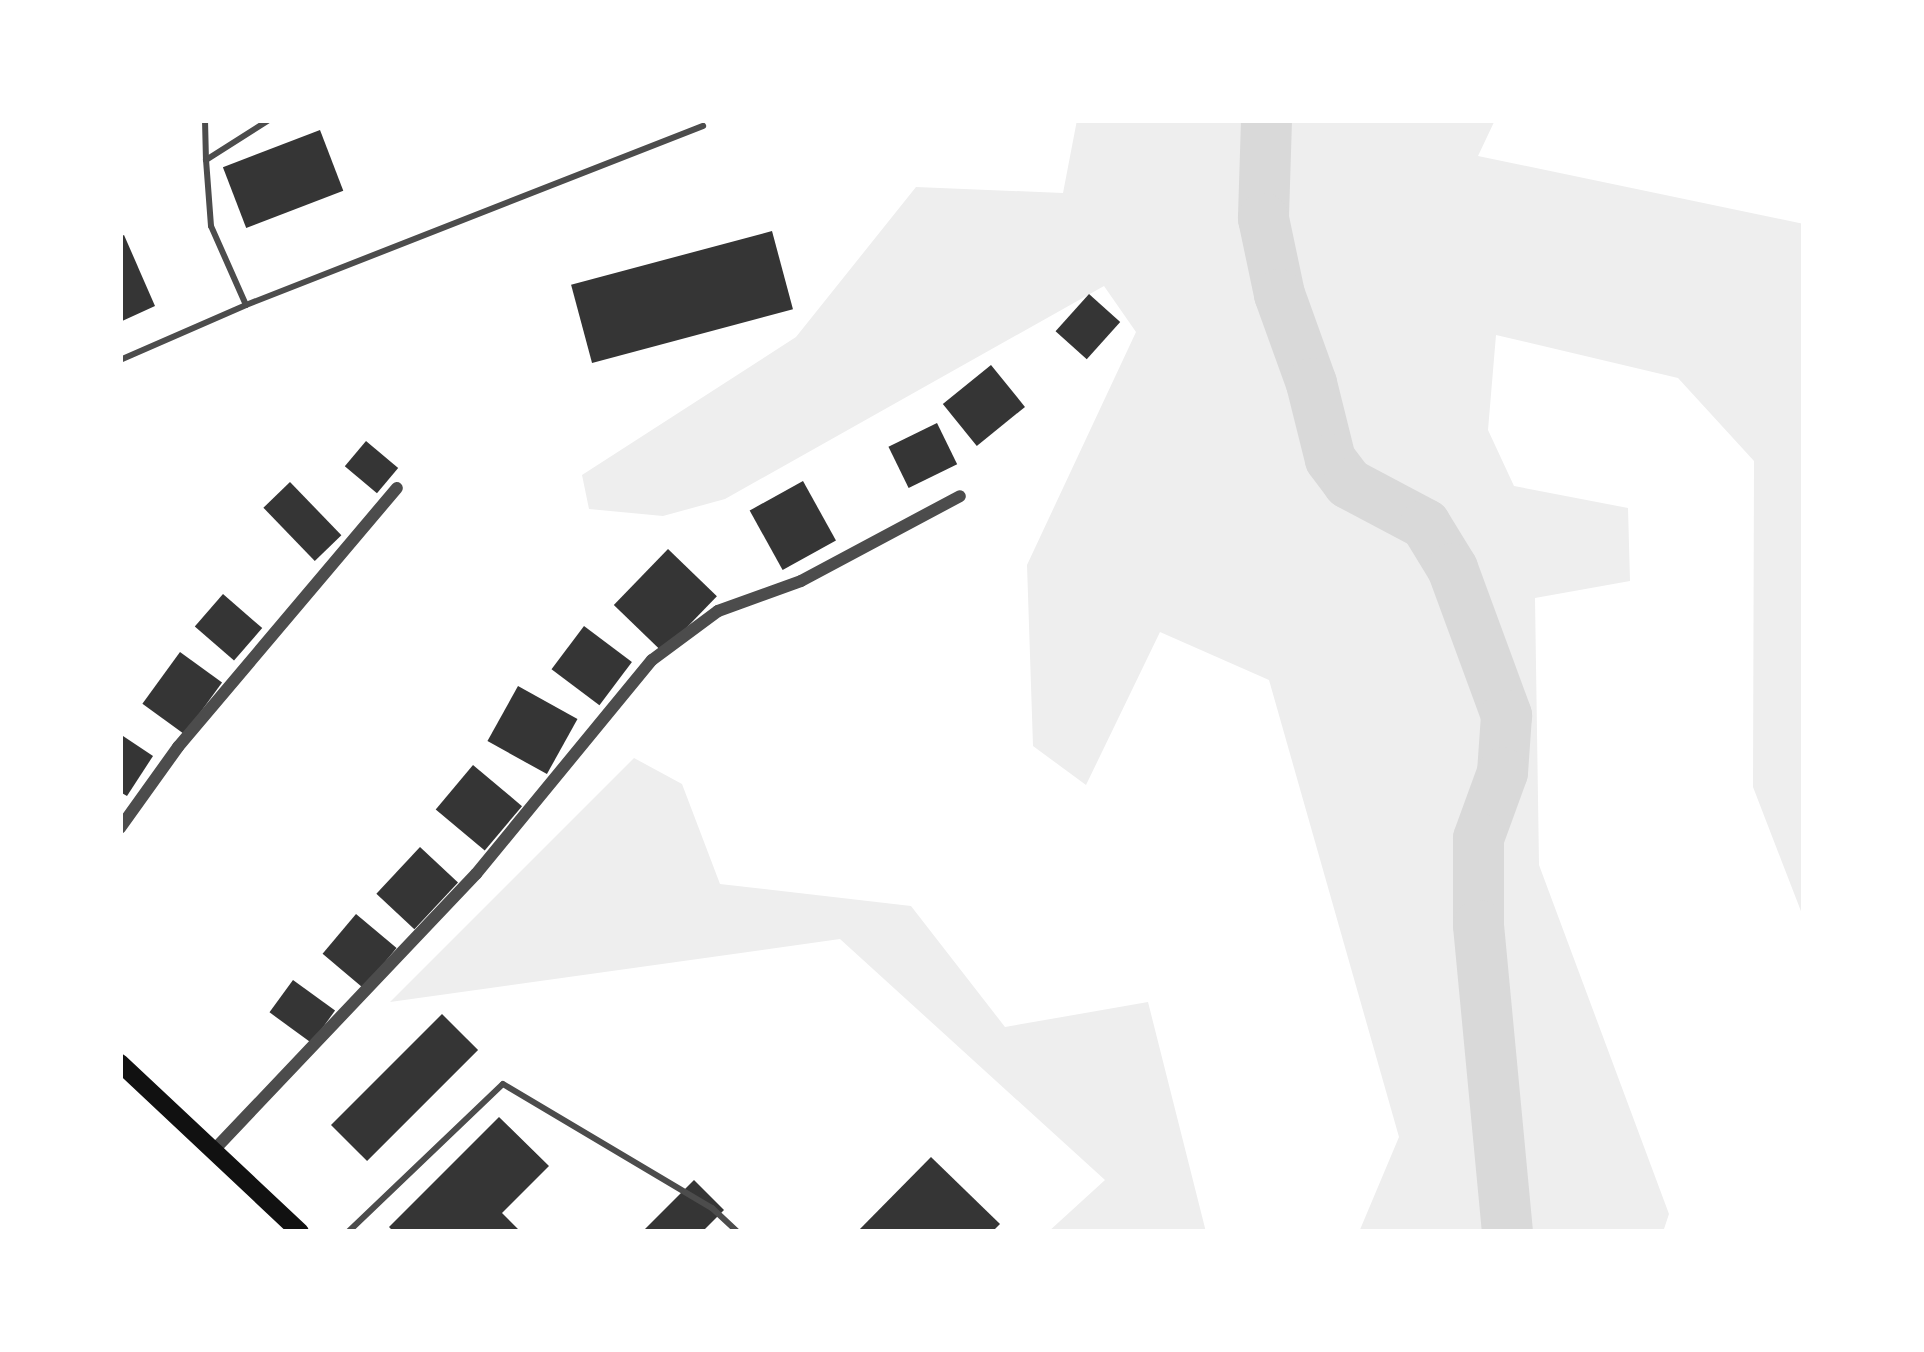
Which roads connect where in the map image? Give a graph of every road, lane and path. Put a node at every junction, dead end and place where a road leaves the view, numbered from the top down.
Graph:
1 (205, 120) edge
2 (269, 120) edge
3 (703, 126) dead end
4 (206, 160) junction
5 (246, 305) junction
6 (120, 360) edge
7 (397, 488) dead end
8 (960, 496) dead end
9 (120, 828) edge
10 (120, 1063) edge
11 (214, 1150) junction
12 (300, 1232) edge
13 (348, 1232) edge
14 (738, 1232) edge

1 - 4 lane
2 - 4 lane
3 - 5 lane
4 - 5 lane
5 - 6 lane
7 - 9 street
8 - 11 street
10 - 11 main road
11 - 12 main road
13 - 14 lane

